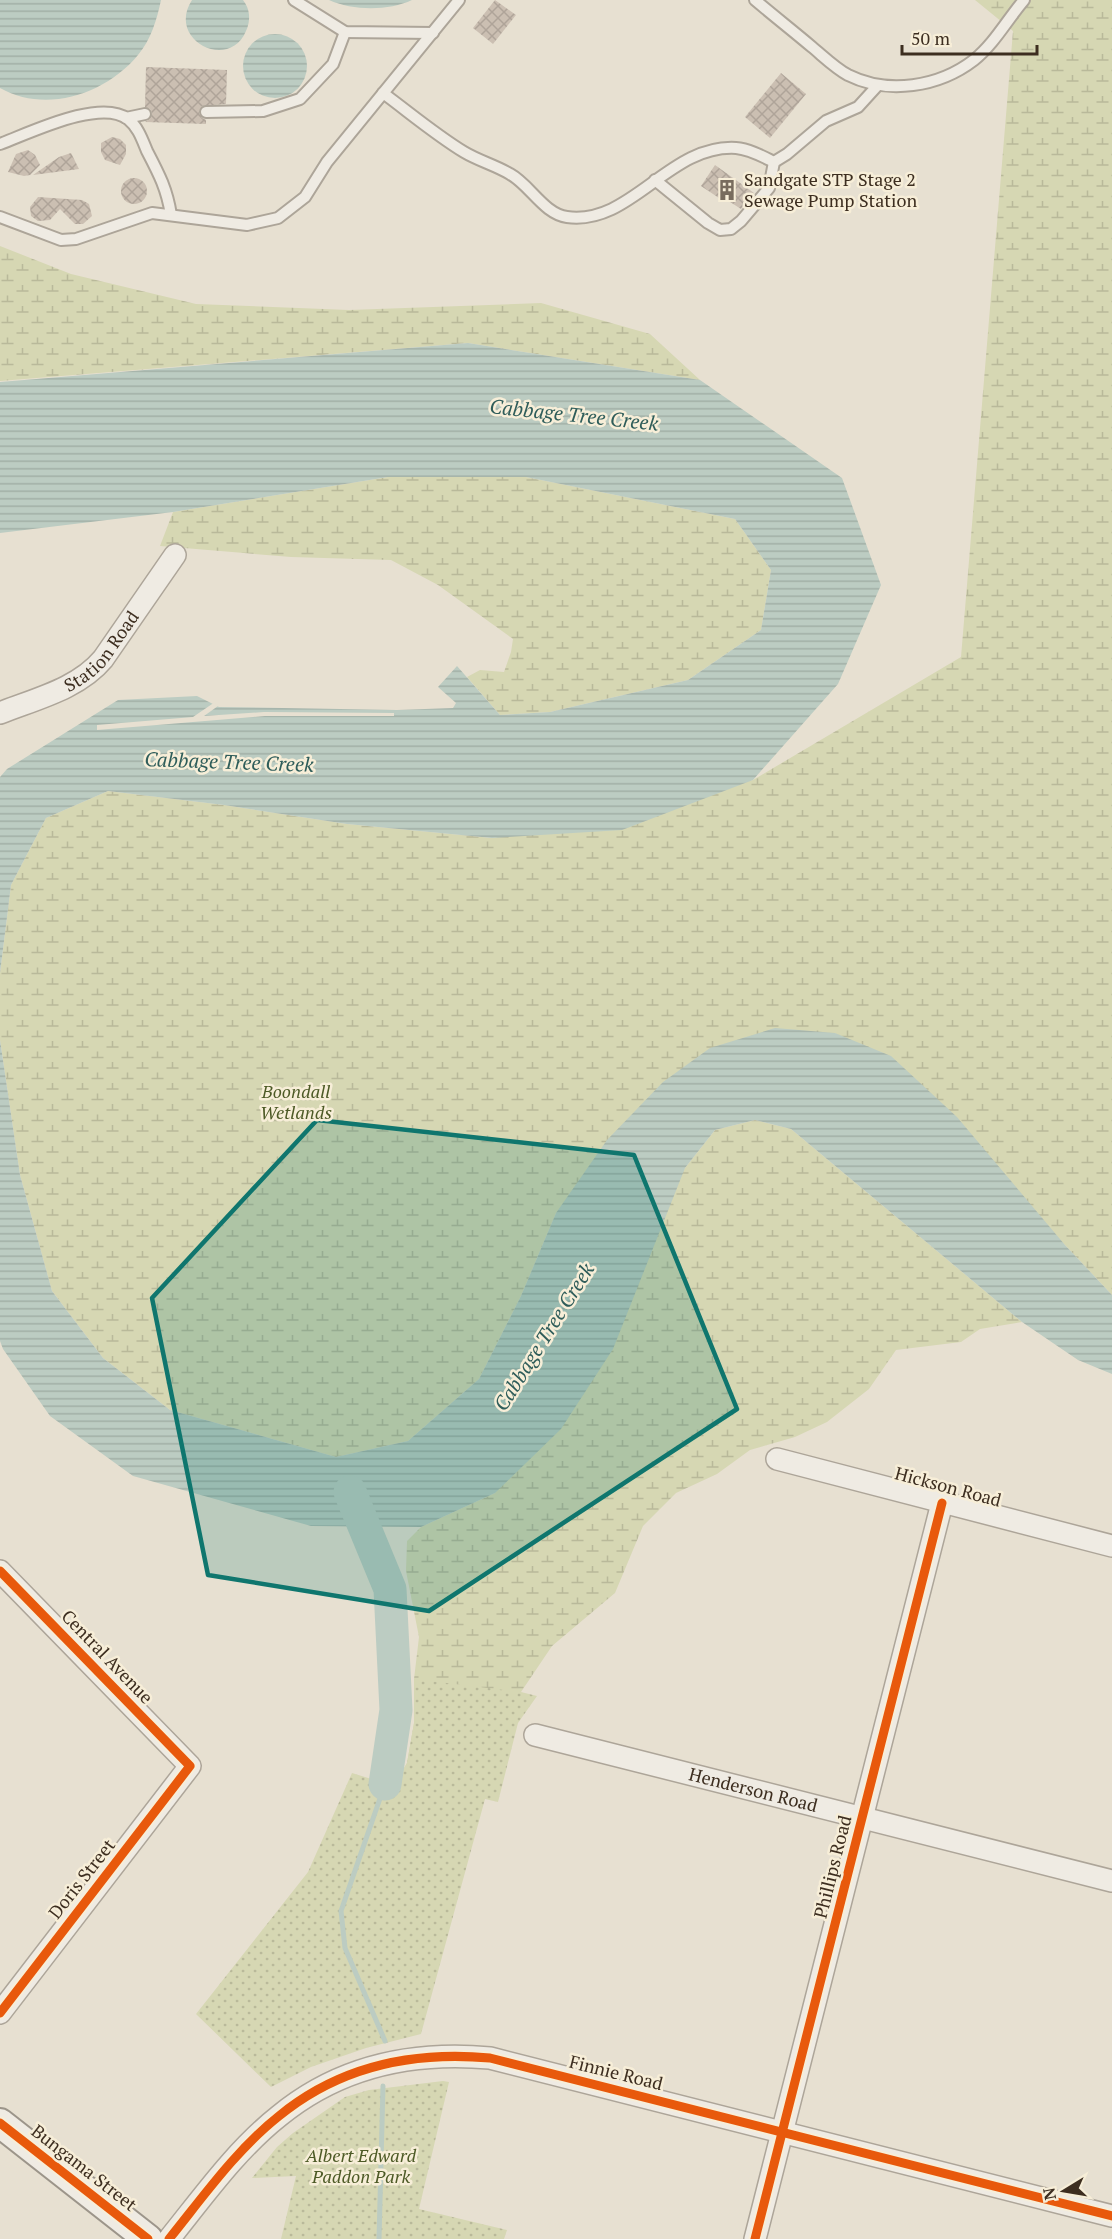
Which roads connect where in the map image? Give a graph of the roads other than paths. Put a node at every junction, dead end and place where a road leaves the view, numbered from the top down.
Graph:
1 (294, 0) edge
2 (459, 0) edge
3 (755, 0) edge
4 (1024, 0) edge
5 (345, 32) junction
6 (432, 33) junction
7 (878, 85) junction
8 (383, 93) junction
9 (206, 112) dead end
10 (145, 114) dead end
11 (126, 118) junction
12 (0, 144) edge
13 (774, 162) junction
14 (656, 180) junction
15 (171, 215) junction
16 (0, 217) edge
17 (175, 555) dead end
18 (0, 713) edge
19 (777, 1459) dead end
20 (942, 1503) junction
21 (1112, 1546) edge
22 (0, 1572) edge
23 (535, 1735) dead end
24 (190, 1766) joint
25 (863, 1818) junction
26 (1112, 1881) edge
27 (0, 2013) edge
28 (0, 2123) edge
29 (782, 2132) junction
30 (1112, 2216) edge
31 (148, 2239) edge
32 (169, 2239) edge
33 (755, 2239) edge

1 - 5 lane
2 - 6 lane
3 - 7 lane
4 - 7 lane
5 - 6 lane
5 - 9 lane
6 - 8 lane
7 - 13 lane
8 - 14 lane
8 - 15 lane
10 - 11 lane
11 - 12 lane
11 - 15 lane
13 - 14 lane
13 - 14 lane
15 - 16 lane
17 - 18 street, Station Road
19 - 20 street, Hickson Road
20 - 21 street, Hickson Road
20 - 25 street, Phillips Road
22 - 24 street, Central Avenue
23 - 25 street, Henderson Road
24 - 27 street, Doris Street
25 - 26 street, Henderson Road
25 - 29 street, Phillips Road
28 - 31 street, Bungama Street
29 - 30 street, Finnie Road
29 - 32 street, Finnie Road
29 - 33 street, Phillips Road

